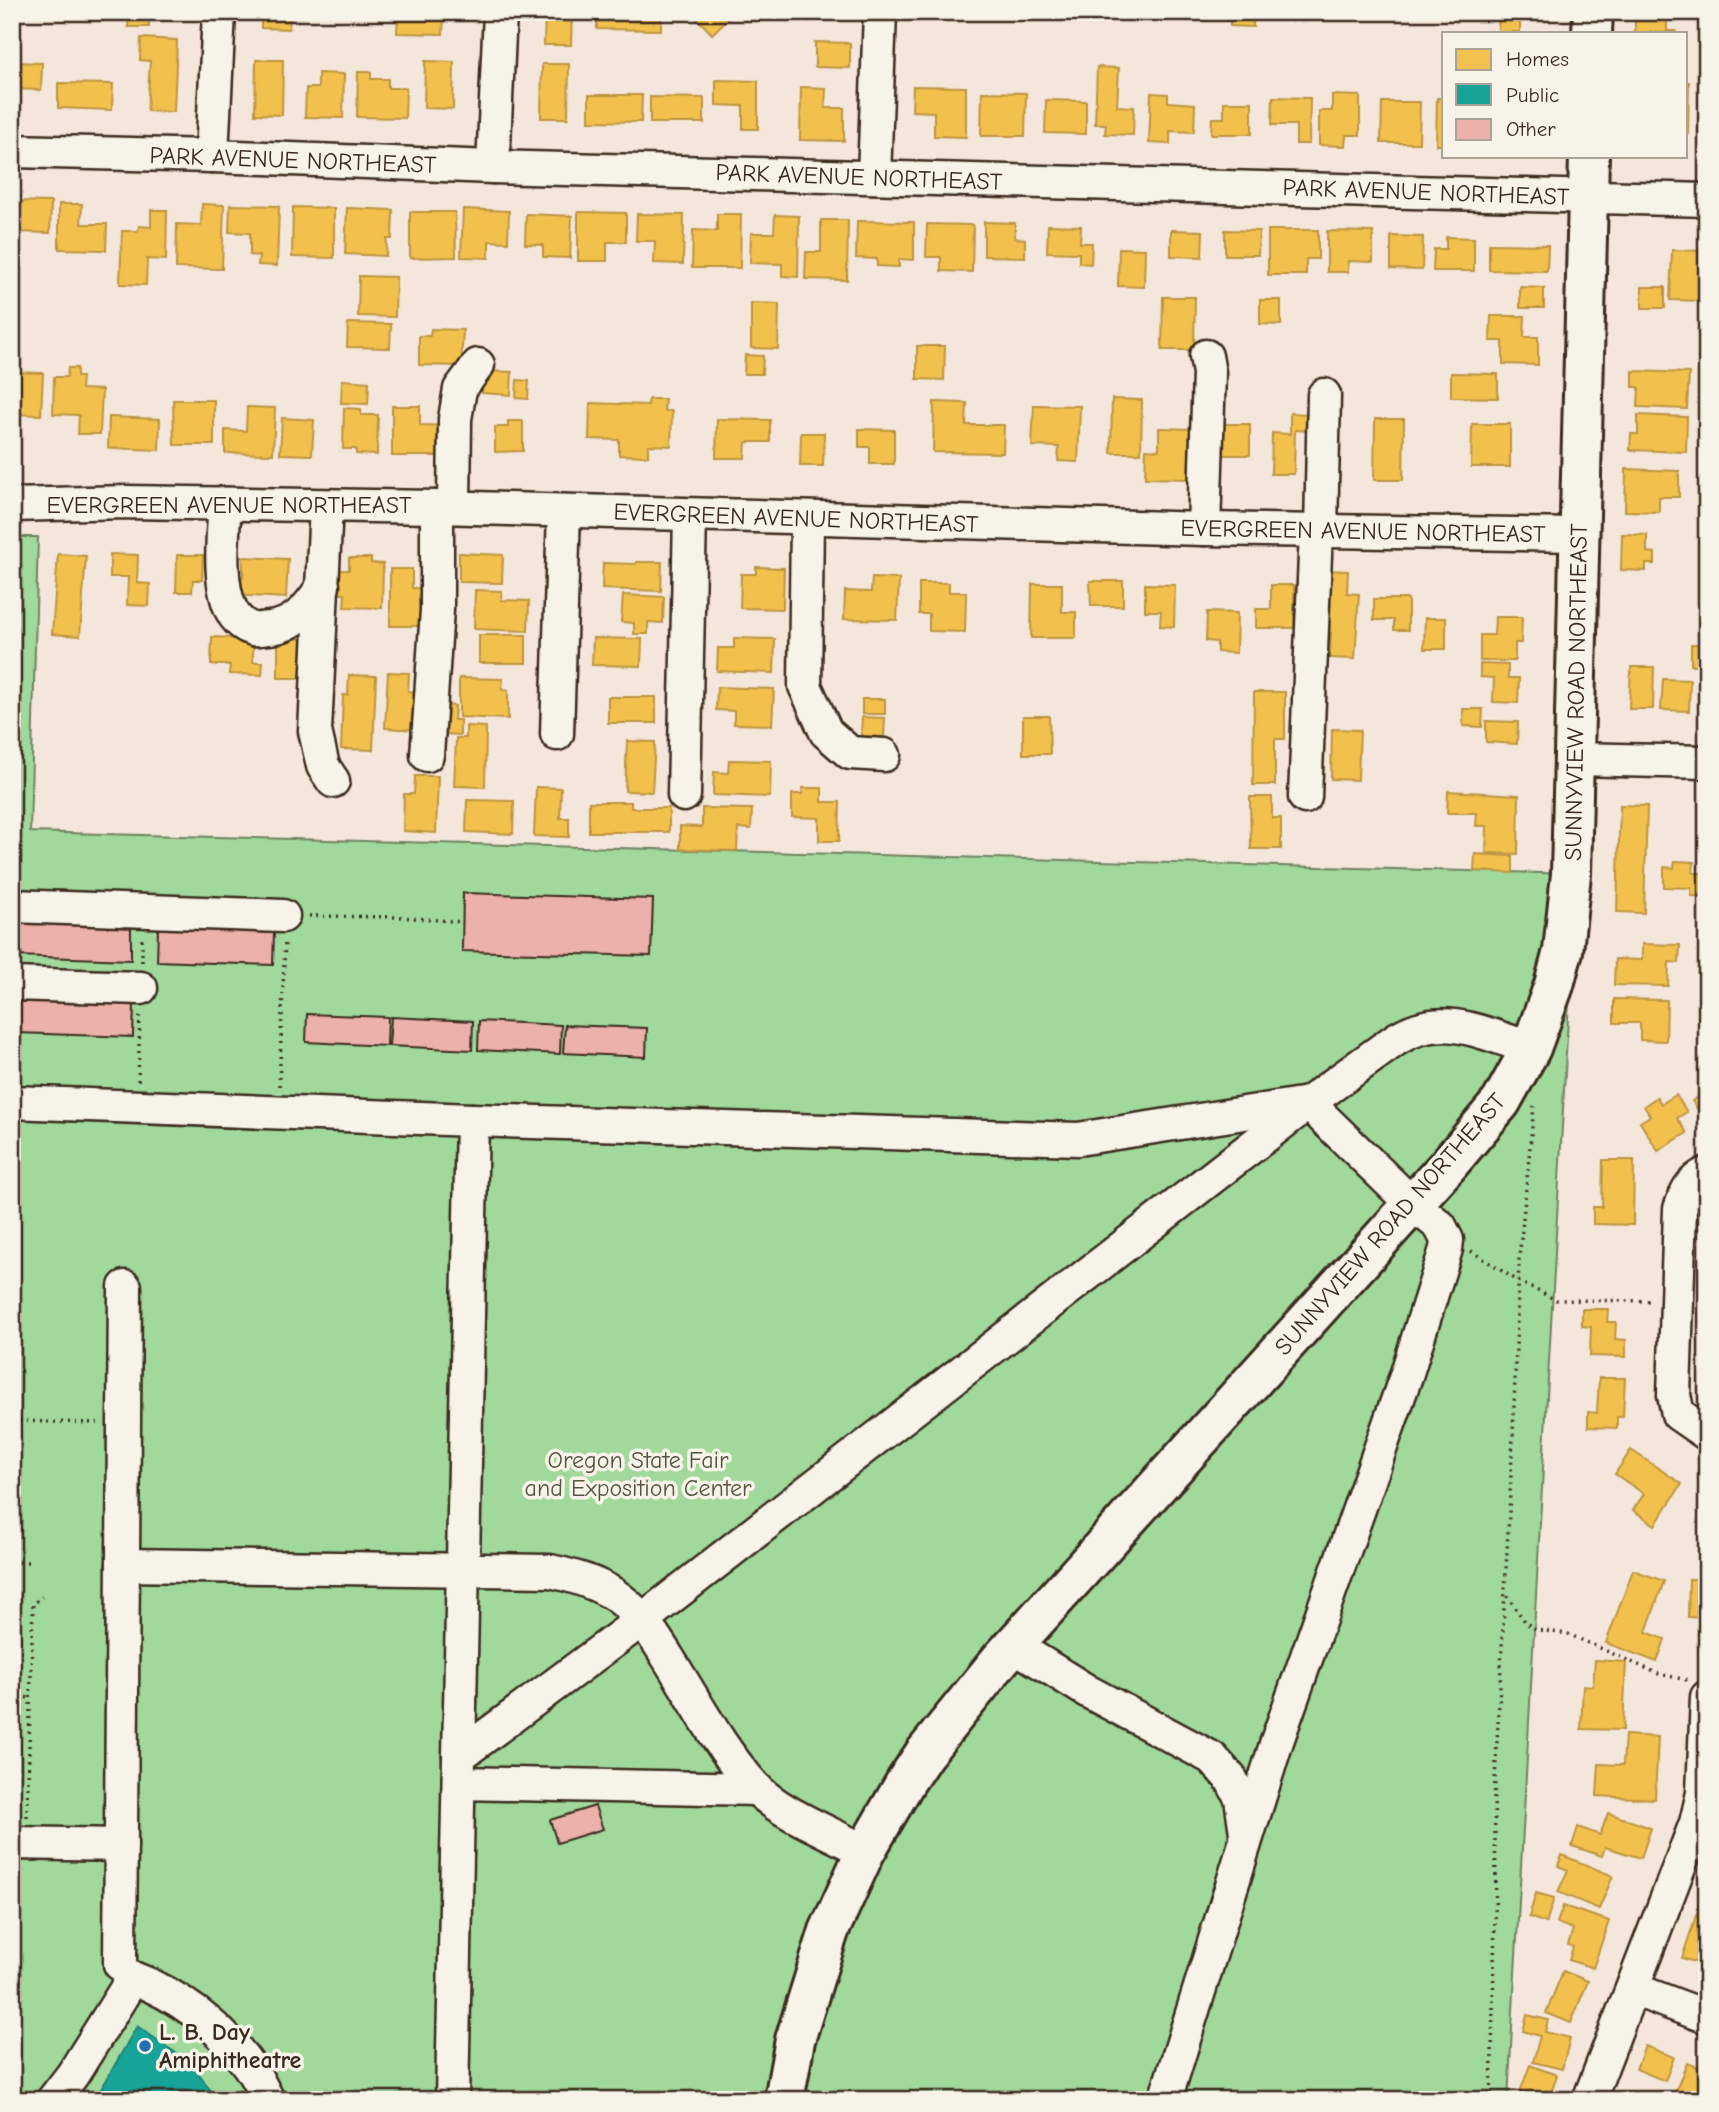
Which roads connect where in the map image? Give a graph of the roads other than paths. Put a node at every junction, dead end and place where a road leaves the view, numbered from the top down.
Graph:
1 (219, 12) edge
2 (500, 12) edge
3 (880, 12) edge
4 (1592, 12) edge
5 (1592, 32) edge
6 (12, 151) edge
7 (212, 156) junction
8 (1589, 158) edge
9 (493, 167) junction
10 (874, 177) junction
11 (1588, 197) junction
12 (1707, 200) edge
13 (1206, 356) dead end
14 (478, 365) dead end
15 (1324, 395) dead end
16 (225, 504) junction
17 (12, 505) edge
18 (326, 506) junction
19 (446, 507) junction
20 (564, 511) junction
21 (690, 515) junction
22 (807, 519) junction
23 (1204, 529) junction
24 (1318, 531) junction
25 (1579, 535) junction
26 (323, 586) junction
27 (557, 734) dead end
28 (427, 755) dead end
29 (884, 755) dead end
30 (1573, 760) junction
31 (1707, 762) edge
32 (334, 781) dead end
33 (684, 795) dead end
34 (1305, 797) dead end
35 (12, 906) edge
36 (283, 916) road end
37 (12, 984) edge
38 (141, 988) dead end
39 (1531, 1048) junction
40 (12, 1102) edge
41 (1308, 1103) junction
42 (472, 1120) junction
43 (1707, 1173) edge
44 (1412, 1204) junction
45 (125, 1287) dead end
46 (1707, 1434) edge
47 (123, 1565) junction
48 (463, 1569) junction
49 (642, 1620) junction
50 (1013, 1646) junction
51 (1698, 1689) edge
52 (459, 1769) junction
53 (757, 1789) junction
54 (1699, 1835) edge
55 (1247, 1838) junction
56 (19, 1843) edge
57 (121, 1845) junction
58 (865, 1852) junction
59 (120, 1964) dead end
60 (1633, 1989) junction
61 (1707, 2017) edge
62 (53, 2100) edge
63 (268, 2100) edge
64 (452, 2100) edge
65 (783, 2100) edge
66 (1165, 2100) edge
67 (1589, 2100) edge

1 - 7 street
2 - 9 street
3 - 10 street
4 - 5 main road
6 - 7 street, PARK AVENUE NORTHEAST
7 - 9 street, PARK AVENUE NORTHEAST
8 - 11 main road, SUNNYVIEW ROAD NORTHEAST
9 - 10 street, PARK AVENUE NORTHEAST
10 - 11 street, PARK AVENUE NORTHEAST
11 - 12 street, PARK AVENUE NORTHEAST
11 - 25 main road, SUNNYVIEW ROAD NORTHEAST
13 - 23 street
14 - 19 street
15 - 24 street
16 - 17 street, EVERGREEN AVENUE NORTHEAST
16 - 18 street, EVERGREEN AVENUE NORTHEAST
16 - 26 street
18 - 19 street, EVERGREEN AVENUE NORTHEAST
18 - 26 street
19 - 20 street, EVERGREEN AVENUE NORTHEAST
19 - 28 street
20 - 21 street, EVERGREEN AVENUE NORTHEAST
20 - 27 street
21 - 22 street, EVERGREEN AVENUE NORTHEAST
21 - 33 street
22 - 23 street, EVERGREEN AVENUE NORTHEAST
22 - 29 street
23 - 24 street, EVERGREEN AVENUE NORTHEAST
24 - 25 street, EVERGREEN AVENUE NORTHEAST
24 - 34 street
25 - 30 main road, SUNNYVIEW ROAD NORTHEAST
26 - 32 street
30 - 31 street
30 - 39 main road, SUNNYVIEW ROAD NORTHEAST
35 - 36 street
37 - 38 street
39 - 41 street
39 - 44 main road, SUNNYVIEW ROAD NORTHEAST
40 - 42 street
41 - 42 street
41 - 44 street
41 - 49 street
42 - 48 street
43 - 46 street
44 - 50 main road, SUNNYVIEW ROAD NORTHEAST
44 - 55 street
45 - 47 street
47 - 48 street
47 - 57 street
48 - 49 street
48 - 52 street
49 - 52 street
49 - 53 street
50 - 55 street
50 - 58 main road, SUNNYVIEW ROAD NORTHEAST
51 - 54 street
52 - 53 street
52 - 64 street
53 - 58 street
54 - 60 street
55 - 66 street
56 - 57 street
57 - 59 street
58 - 65 main road, SUNNYVIEW ROAD NORTHEAST
60 - 61 street
60 - 67 street
62 - 63 street

